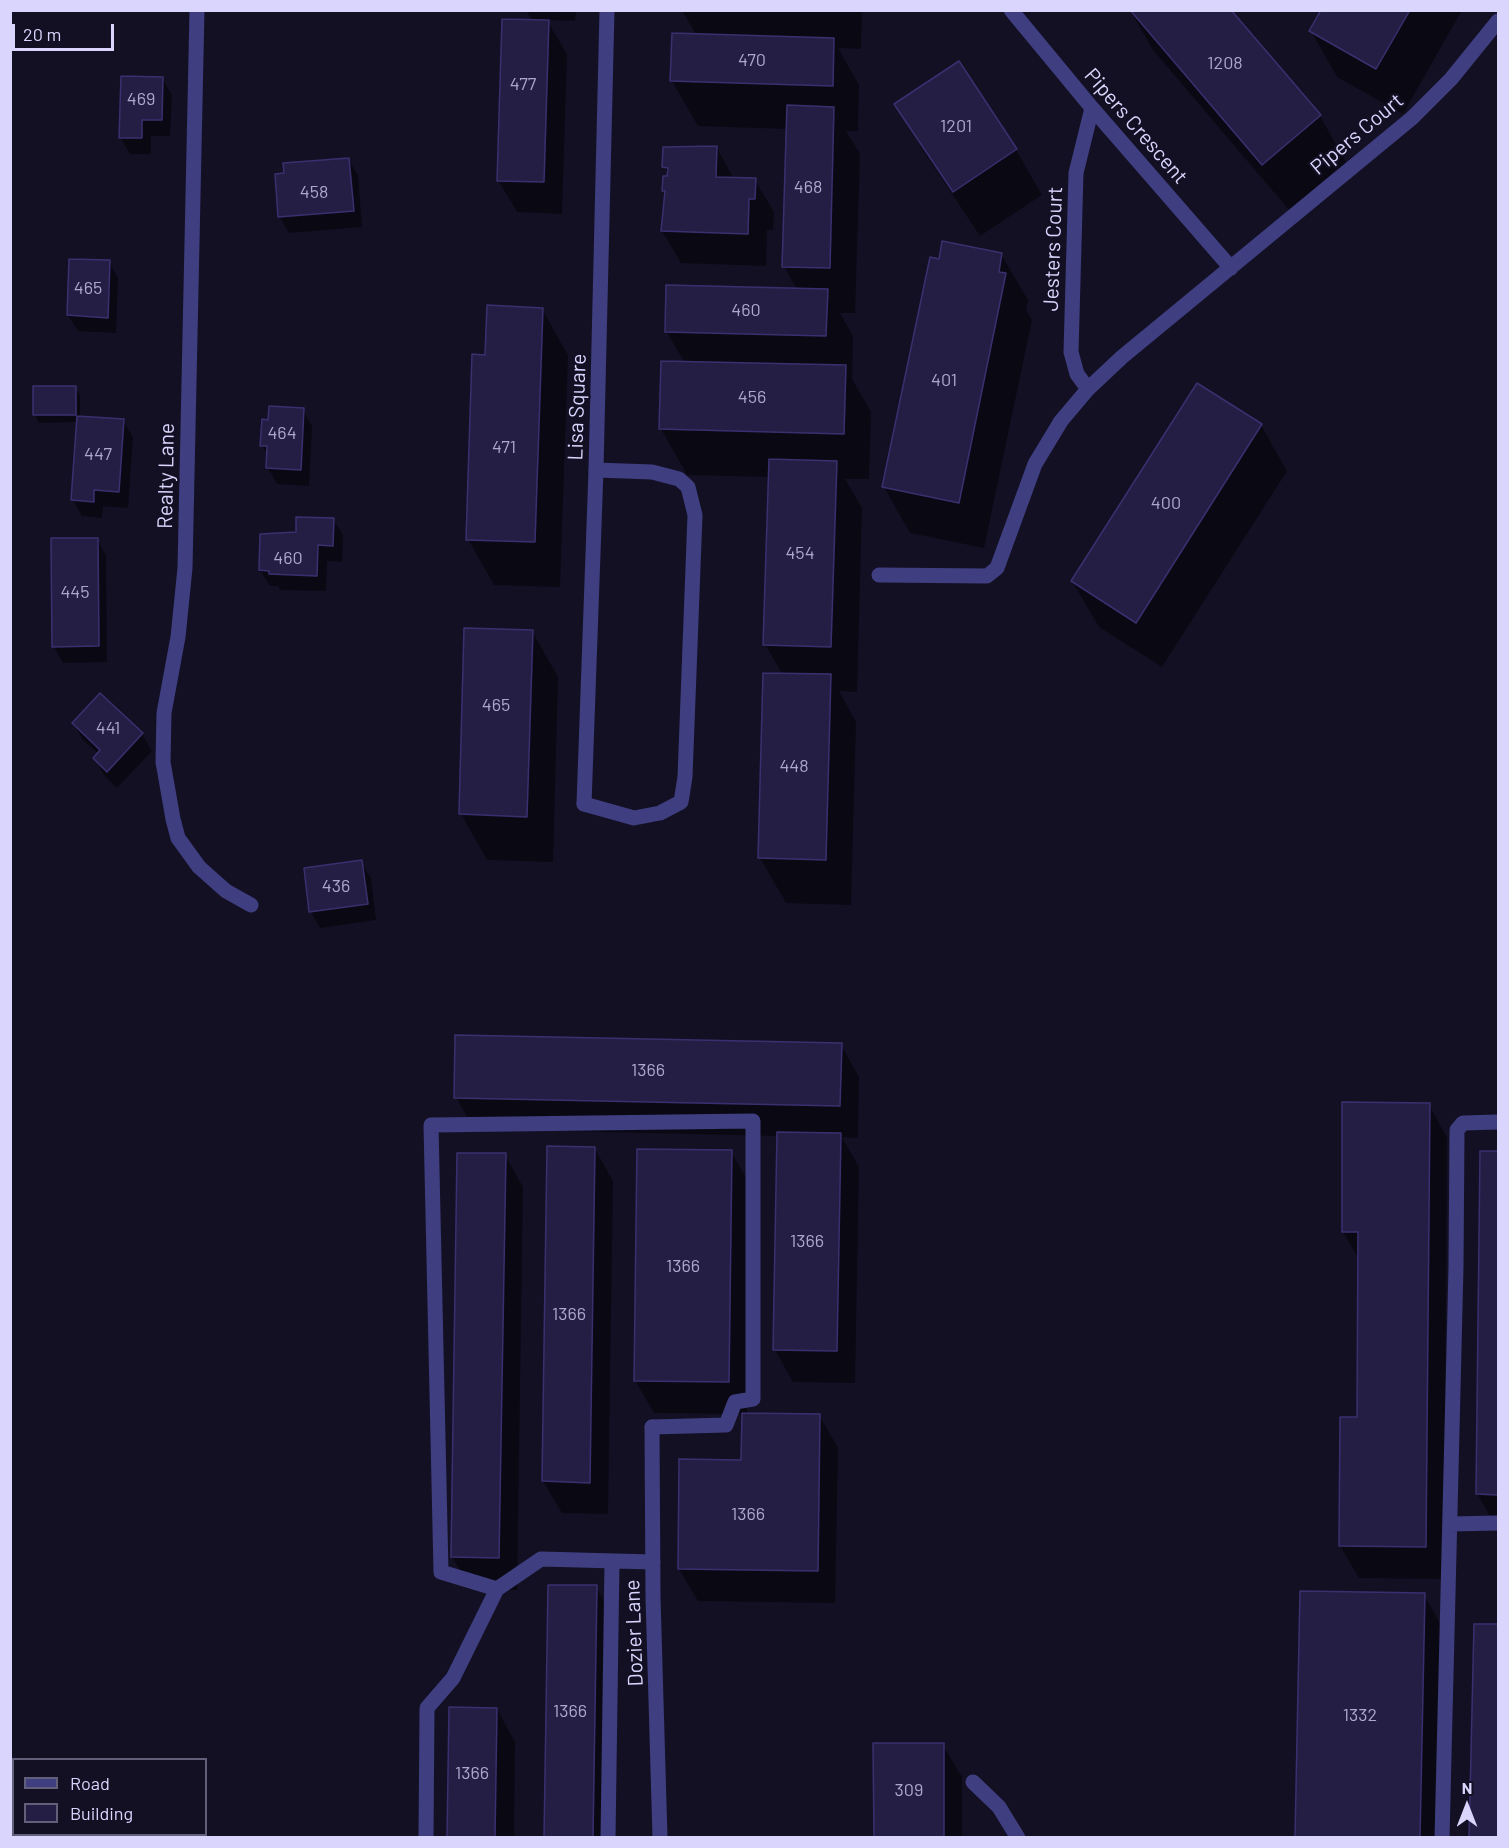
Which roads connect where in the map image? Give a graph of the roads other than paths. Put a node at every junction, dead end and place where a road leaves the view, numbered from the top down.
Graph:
1 (197, 10) edge
2 (607, 10) edge
3 (1011, 10) edge
4 (1498, 21) edge
5 (1092, 108) junction
6 (1231, 268) junction
7 (1088, 389) junction
8 (596, 470) junction
9 (879, 575) dead end
10 (251, 905) dead end
11 (1498, 1122) edge
12 (1498, 1523) edge
13 (1450, 1524) junction
14 (612, 1561) junction
15 (653, 1562) junction
16 (497, 1589) junction
17 (973, 1782) dead end
18 (426, 1838) edge
19 (608, 1838) edge
20 (660, 1838) edge
21 (1018, 1838) edge
22 (1442, 1838) edge

1 - 10 street, Realty Lane
2 - 8 street, Lisa Square
3 - 5 street, Pipers Crescent
4 - 6 street, Pipers Court
5 - 6 street, Pipers Crescent
5 - 7 street, Jesters Court
6 - 7 street
7 - 9 street
8 - 8 street, Lisa Square
11 - 13 street
12 - 13 street
13 - 22 street
14 - 15 street
14 - 16 street
14 - 19 street
15 - 16 street, Dozier Lane
15 - 20 street, Dozier Lane
16 - 18 street
17 - 21 street

